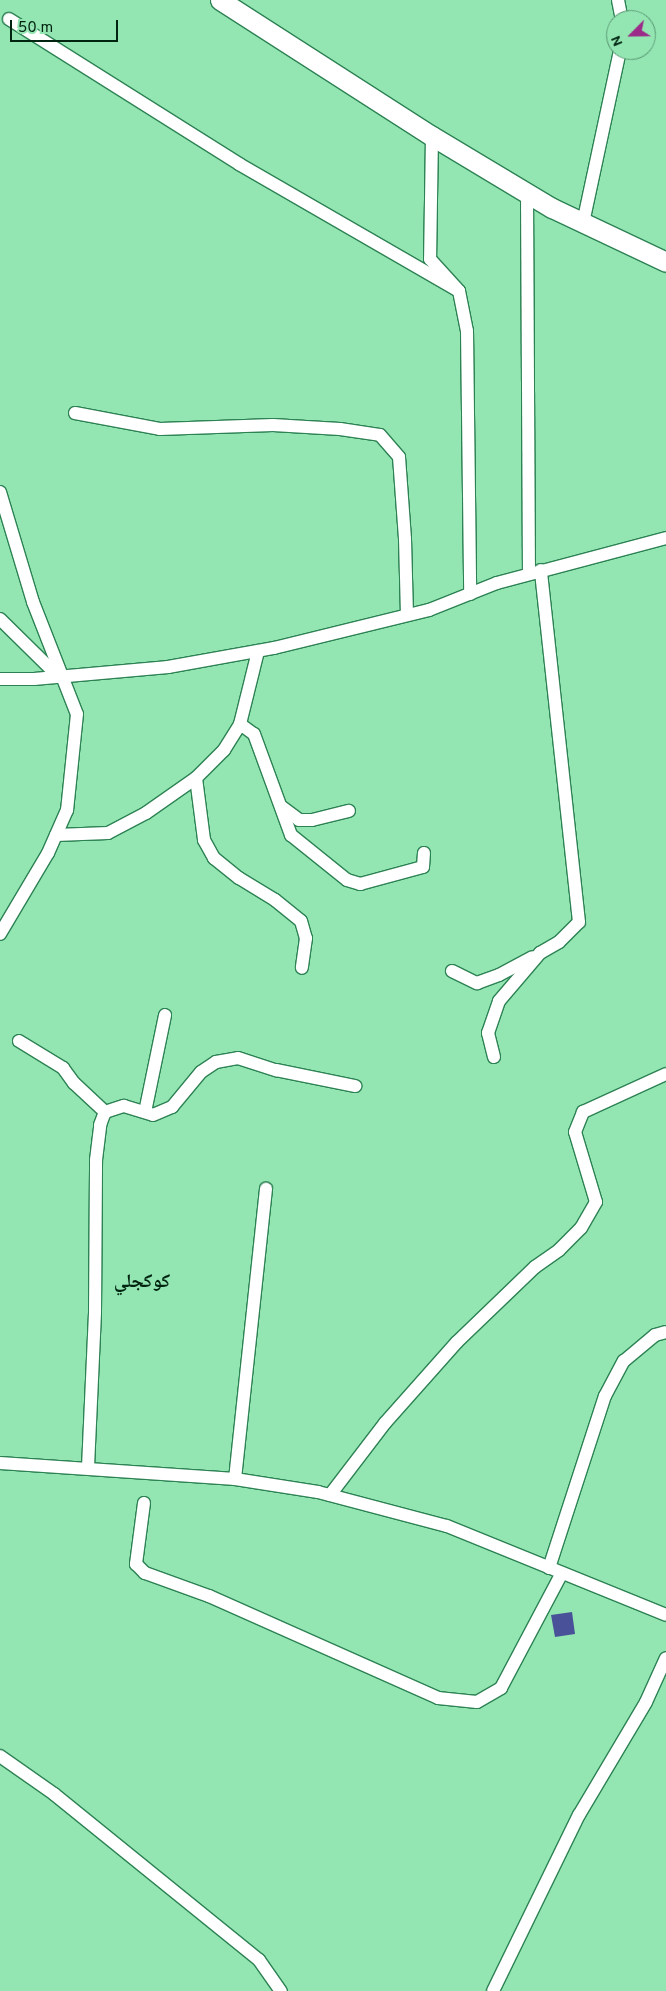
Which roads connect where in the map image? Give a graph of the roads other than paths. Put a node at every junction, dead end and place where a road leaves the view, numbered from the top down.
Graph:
1 (220, 0) edge
2 (9, 19) dead end
3 (618, 60) edge
4 (432, 136) junction
5 (527, 194) junction
6 (583, 223) junction
7 (666, 262) edge
8 (459, 291) junction
9 (76, 413) dead end
10 (0, 492) edge
11 (666, 538) edge
12 (535, 572) junction
13 (470, 594) junction
14 (407, 615) junction
15 (0, 619) edge
16 (258, 651) junction
17 (61, 677) junction
18 (0, 679) edge
19 (240, 724) junction
20 (196, 778) junction
21 (282, 807) junction
22 (350, 811) dead end
23 (56, 835) junction
24 (424, 853) dead end
25 (0, 934) edge
26 (540, 953) junction
27 (302, 968) dead end
28 (452, 972) dead end
29 (165, 1014) dead end
30 (19, 1041) dead end
31 (494, 1057) dead end
32 (666, 1074) edge
33 (355, 1086) dead end
34 (105, 1112) junction
35 (145, 1112) junction
36 (266, 1189) dead end
37 (666, 1332) edge
38 (0, 1463) edge
39 (88, 1467) junction
40 (235, 1479) junction
41 (330, 1495) junction
42 (144, 1503) dead end
43 (549, 1568) junction
44 (562, 1573) junction
45 (666, 1615) edge
46 (666, 1658) edge
47 (0, 1756) edge
48 (281, 1991) edge
49 (493, 1991) edge

1 - 4 street
2 - 8 street
3 - 6 street
4 - 5 street
4 - 8 street
5 - 6 street
5 - 12 street
6 - 7 street
8 - 13 street
9 - 14 street
10 - 17 street
11 - 12 street
12 - 13 street
12 - 26 street
13 - 14 street
14 - 16 street
15 - 17 street
16 - 17 street
16 - 19 street
17 - 18 street
17 - 23 street
19 - 20 street
19 - 21 street
20 - 23 street
20 - 27 street
21 - 22 street
21 - 24 street
23 - 25 street
26 - 28 street
26 - 31 street
29 - 35 street
30 - 34 street
32 - 41 street
33 - 35 street
34 - 35 street
34 - 39 street
36 - 40 street
37 - 43 street
38 - 39 street
39 - 40 street
40 - 41 street
41 - 43 street
42 - 44 street
43 - 44 street
44 - 45 street
46 - 49 street
47 - 48 street

